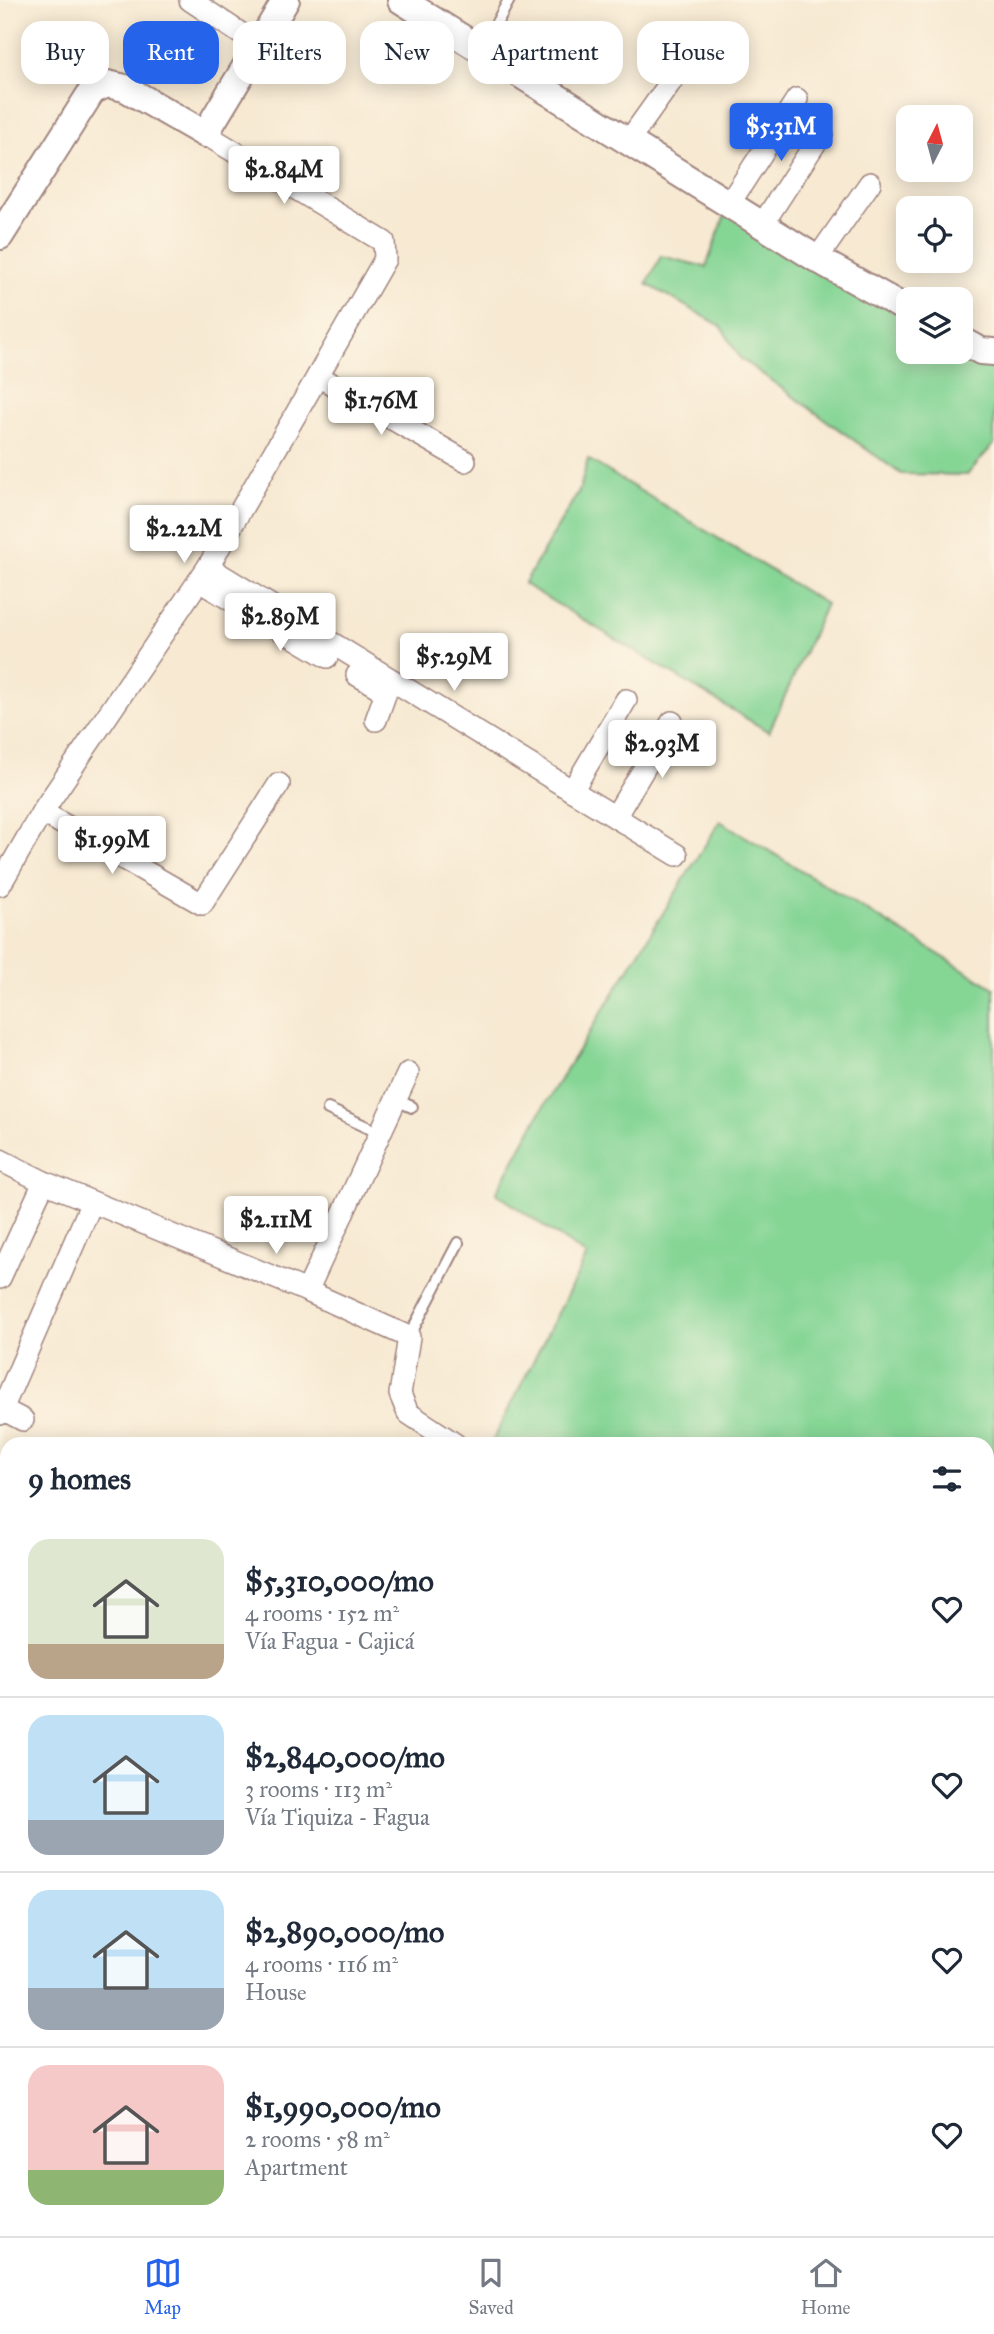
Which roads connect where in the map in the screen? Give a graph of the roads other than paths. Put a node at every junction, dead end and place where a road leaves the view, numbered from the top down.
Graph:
1 (190, 0) edge
2 (286, 0) edge
3 (401, 0) edge
4 (509, 0) edge
5 (273, 21) edge
6 (498, 21) edge
7 (233, 28) edge
8 (468, 42) edge
9 (235, 84) edge
10 (535, 84) edge
11 (669, 84) edge
12 (797, 99) dead end
13 (822, 133) dead end
14 (205, 134) junction
15 (628, 142) junction
16 (870, 183) dead end
17 (729, 204) junction
18 (762, 225) junction
19 (0, 236) edge
20 (817, 259) junction
21 (896, 303) edge
22 (973, 347) edge
23 (994, 352) edge
24 (318, 376) junction
25 (465, 461) dead end
26 (204, 574) junction
27 (626, 700) dead end
28 (376, 720) dead end
29 (672, 722) dead end
30 (279, 784) dead end
31 (572, 791) junction
32 (42, 812) junction
33 (615, 817) junction
34 (677, 855) dead end
35 (0, 885) edge
36 (408, 1073) dead end
37 (328, 1109) dead end
38 (380, 1133) junction
39 (0, 1160) edge
40 (44, 1182) junction
41 (92, 1202) junction
42 (458, 1243) dead end
43 (0, 1278) edge
44 (307, 1291) junction
45 (409, 1337) junction
46 (1, 1412) edge
47 (23, 1420) dead end
48 (444, 1437) edge

1 - 7 street
2 - 5 street
3 - 8 street
4 - 6 lane
9 - 14 street
10 - 15 street
11 - 15 street
12 - 17 street
13 - 18 street
14 - 19 street
14 - 24 street
15 - 17 street
16 - 20 street
17 - 18 street
18 - 20 street
20 - 21 street
22 - 23 street
24 - 25 street
24 - 26 street
26 - 28 street
26 - 31 street
26 - 32 street
27 - 31 street
29 - 33 street
30 - 32 street
31 - 33 street
32 - 35 street
33 - 34 street
36 - 38 street
37 - 38 lane
38 - 44 street
39 - 40 street
40 - 41 street
40 - 43 street
41 - 44 street
41 - 46 street
42 - 45 lane
44 - 45 street
45 - 48 street
46 - 47 street

